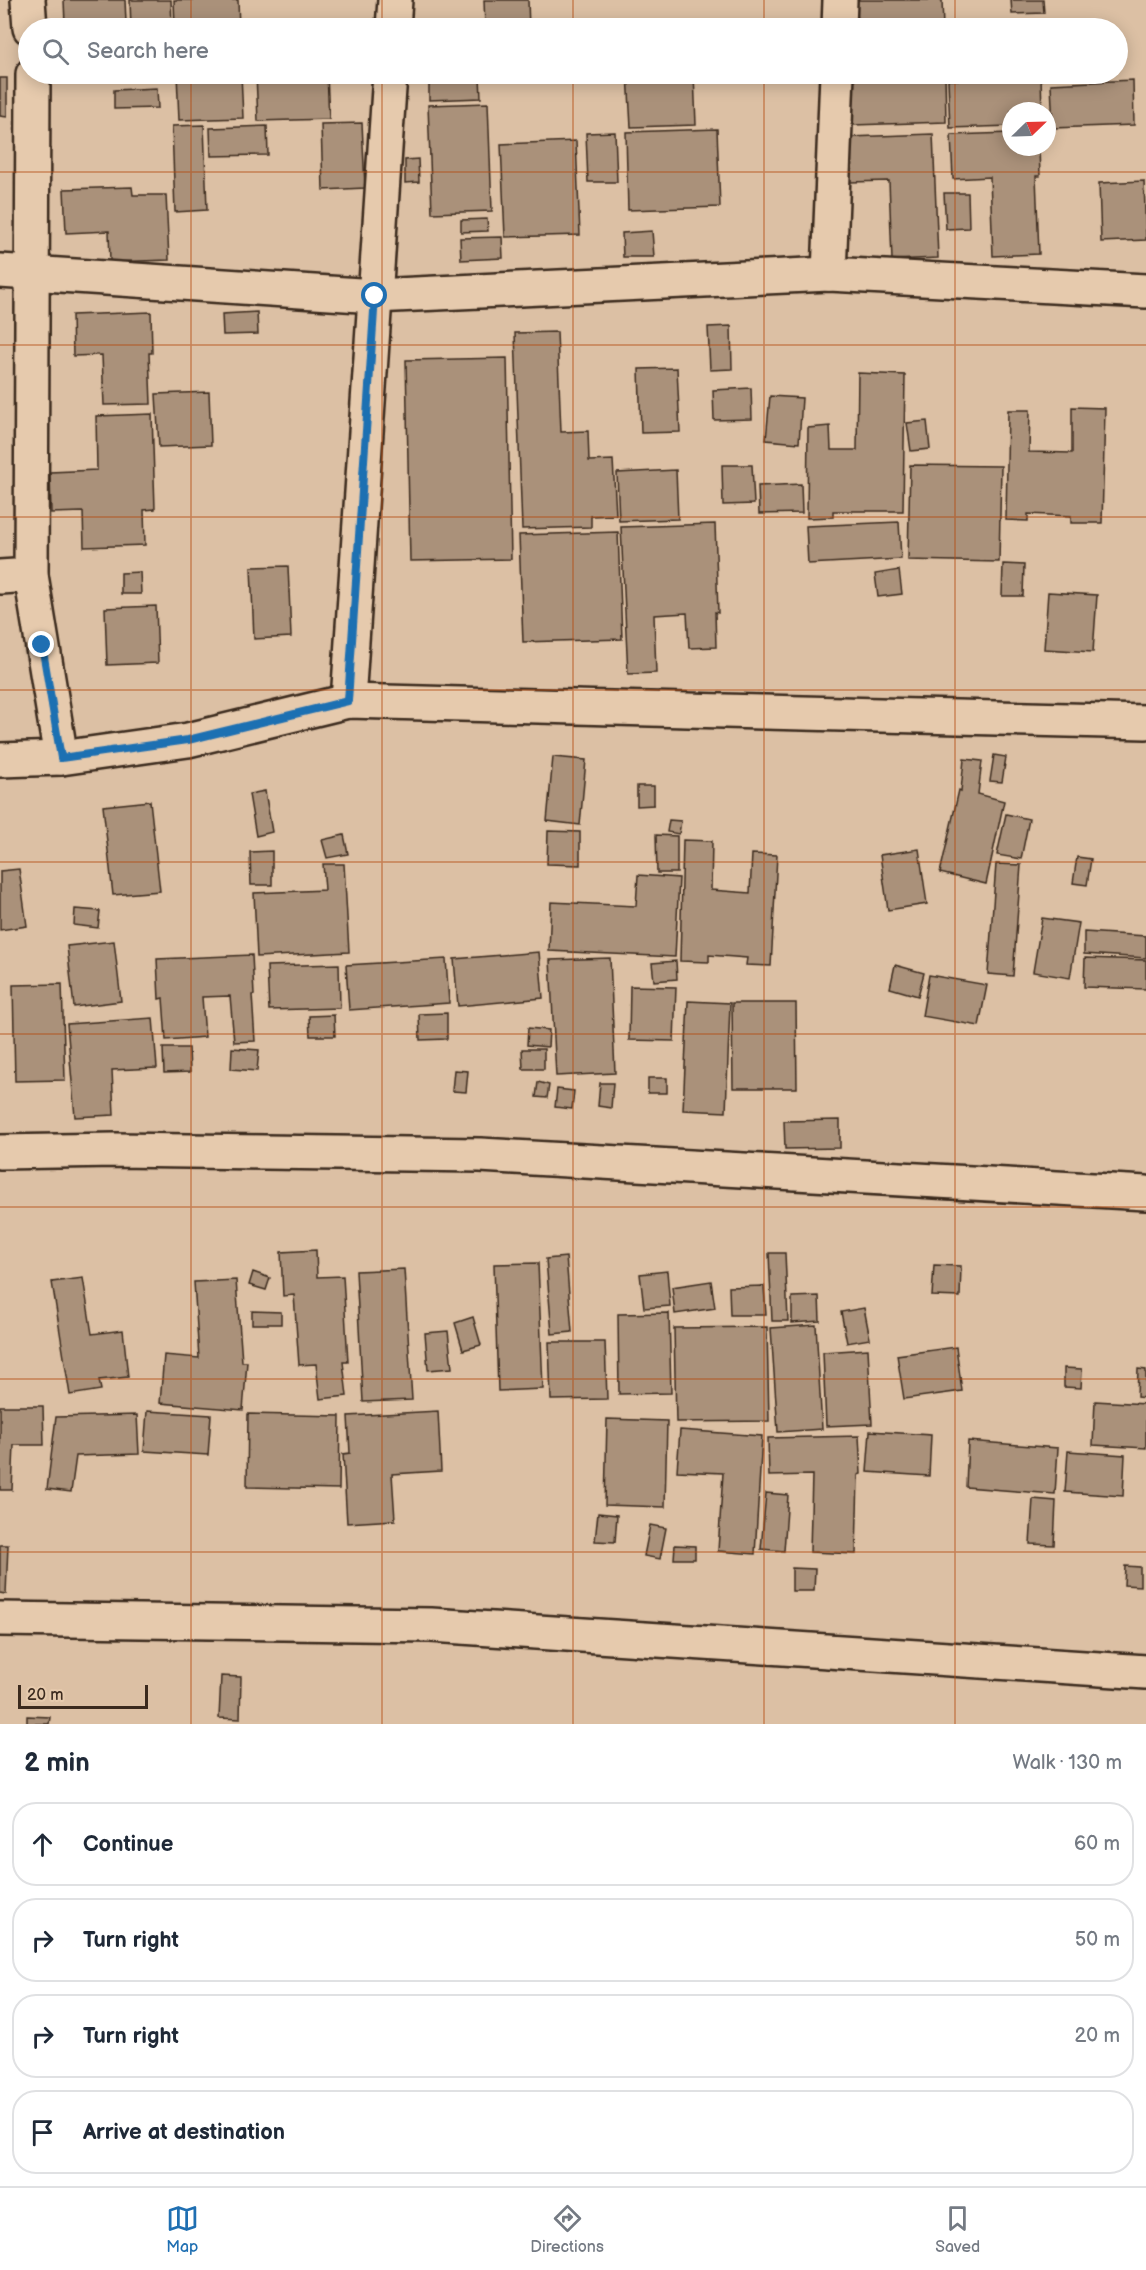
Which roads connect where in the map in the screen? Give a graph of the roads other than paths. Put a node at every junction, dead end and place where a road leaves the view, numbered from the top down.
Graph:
1 (28, 0) edge
2 (395, 0) edge
3 (840, 0) edge
4 (29, 18) edge
5 (394, 18) edge
6 (839, 18) edge
7 (33, 84) edge
8 (389, 84) edge
9 (837, 84) edge
10 (16, 272) edge
11 (830, 274) junction
12 (1146, 291) edge
13 (375, 296) junction
14 (16, 576) edge
15 (348, 701) junction
16 (1146, 722) edge
17 (61, 758) junction
18 (0, 760) edge
19 (0, 1152) edge
20 (1146, 1193) edge
21 (0, 1619) edge
22 (1146, 1672) edge

1 - 4 street
2 - 5 street
3 - 6 street
7 - 10 street
8 - 13 street
9 - 11 street
10 - 13 street
10 - 14 street
11 - 12 street
11 - 13 street
13 - 15 street
14 - 17 street
15 - 16 street
15 - 17 street
17 - 18 street
19 - 20 street
21 - 22 street

